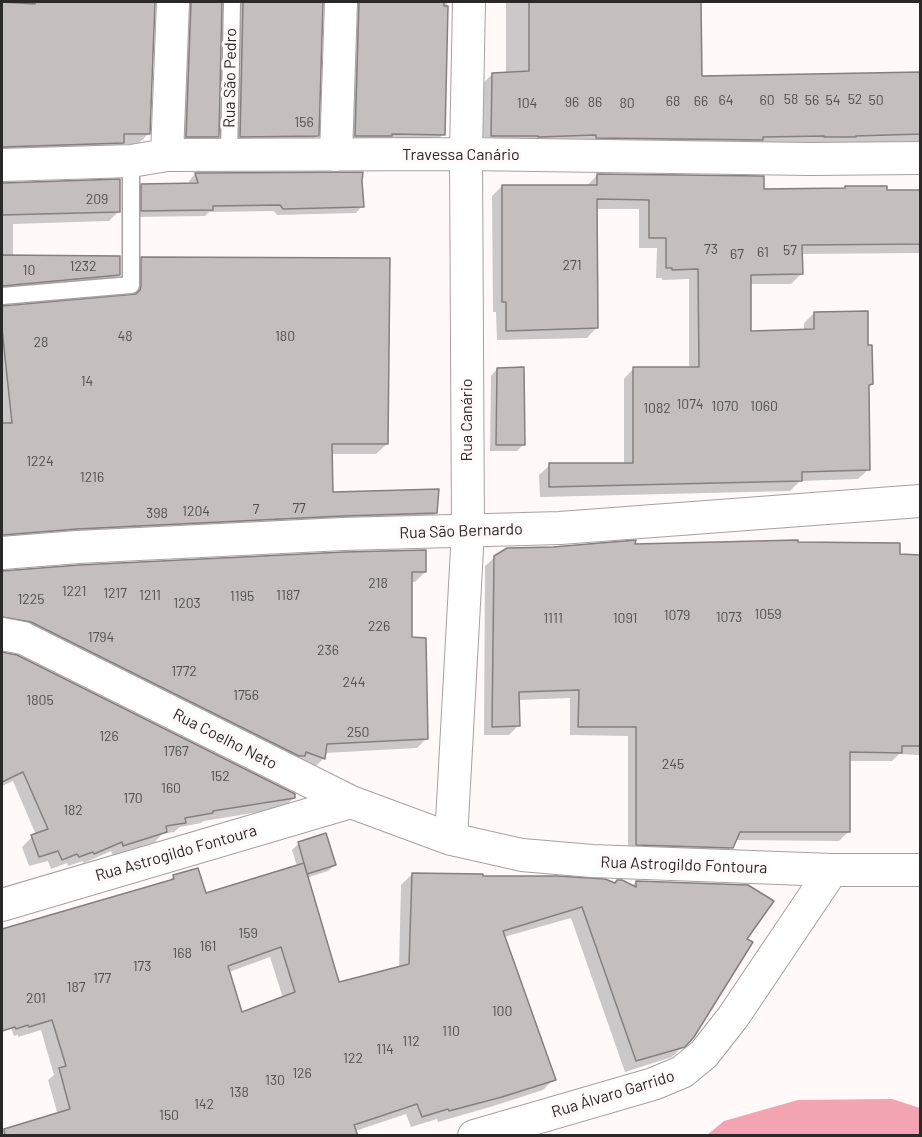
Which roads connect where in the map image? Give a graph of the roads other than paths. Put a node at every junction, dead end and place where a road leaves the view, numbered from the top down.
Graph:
1 (172, 2) edge
2 (232, 2) edge
3 (341, 2) edge
4 (470, 2) edge
5 (466, 154) junction
6 (167, 155) junction
7 (229, 155) junction
8 (336, 155) junction
9 (921, 158) edge
10 (131, 160) junction
11 (2, 165) edge
12 (2, 296) edge
13 (921, 501) edge
14 (468, 531) junction
15 (2, 553) edge
16 (2, 634) edge
17 (351, 802) junction
18 (451, 839) junction
19 (832, 870) junction
20 (921, 870) edge
21 (2, 905) edge
22 (474, 1136) edge

1 - 6 street
2 - 7 lane, Rua São Pedro
3 - 8 street
4 - 5 street, Rua Canário
5 - 8 street, Travessa Canário
5 - 9 street, Travessa Canário
5 - 14 street, Rua Canário
6 - 7 street, Travessa Canário
6 - 10 street, Travessa Canário
7 - 8 street, Travessa Canário
10 - 11 street, Travessa Canário
10 - 12 lane
13 - 14 street, Rua São Bernardo
14 - 15 street, Rua São Bernardo
14 - 18 street, Rua Canário
16 - 17 street, Rua Coelho Neto
17 - 18 street, Rua Coelho Neto
17 - 21 street, Rua Astrogildo Fontoura
18 - 19 street, Rua Astrogildo Fontoura
19 - 20 street, Rua Astrogildo Fontoura
19 - 22 street, Rua Álvaro Garrido

